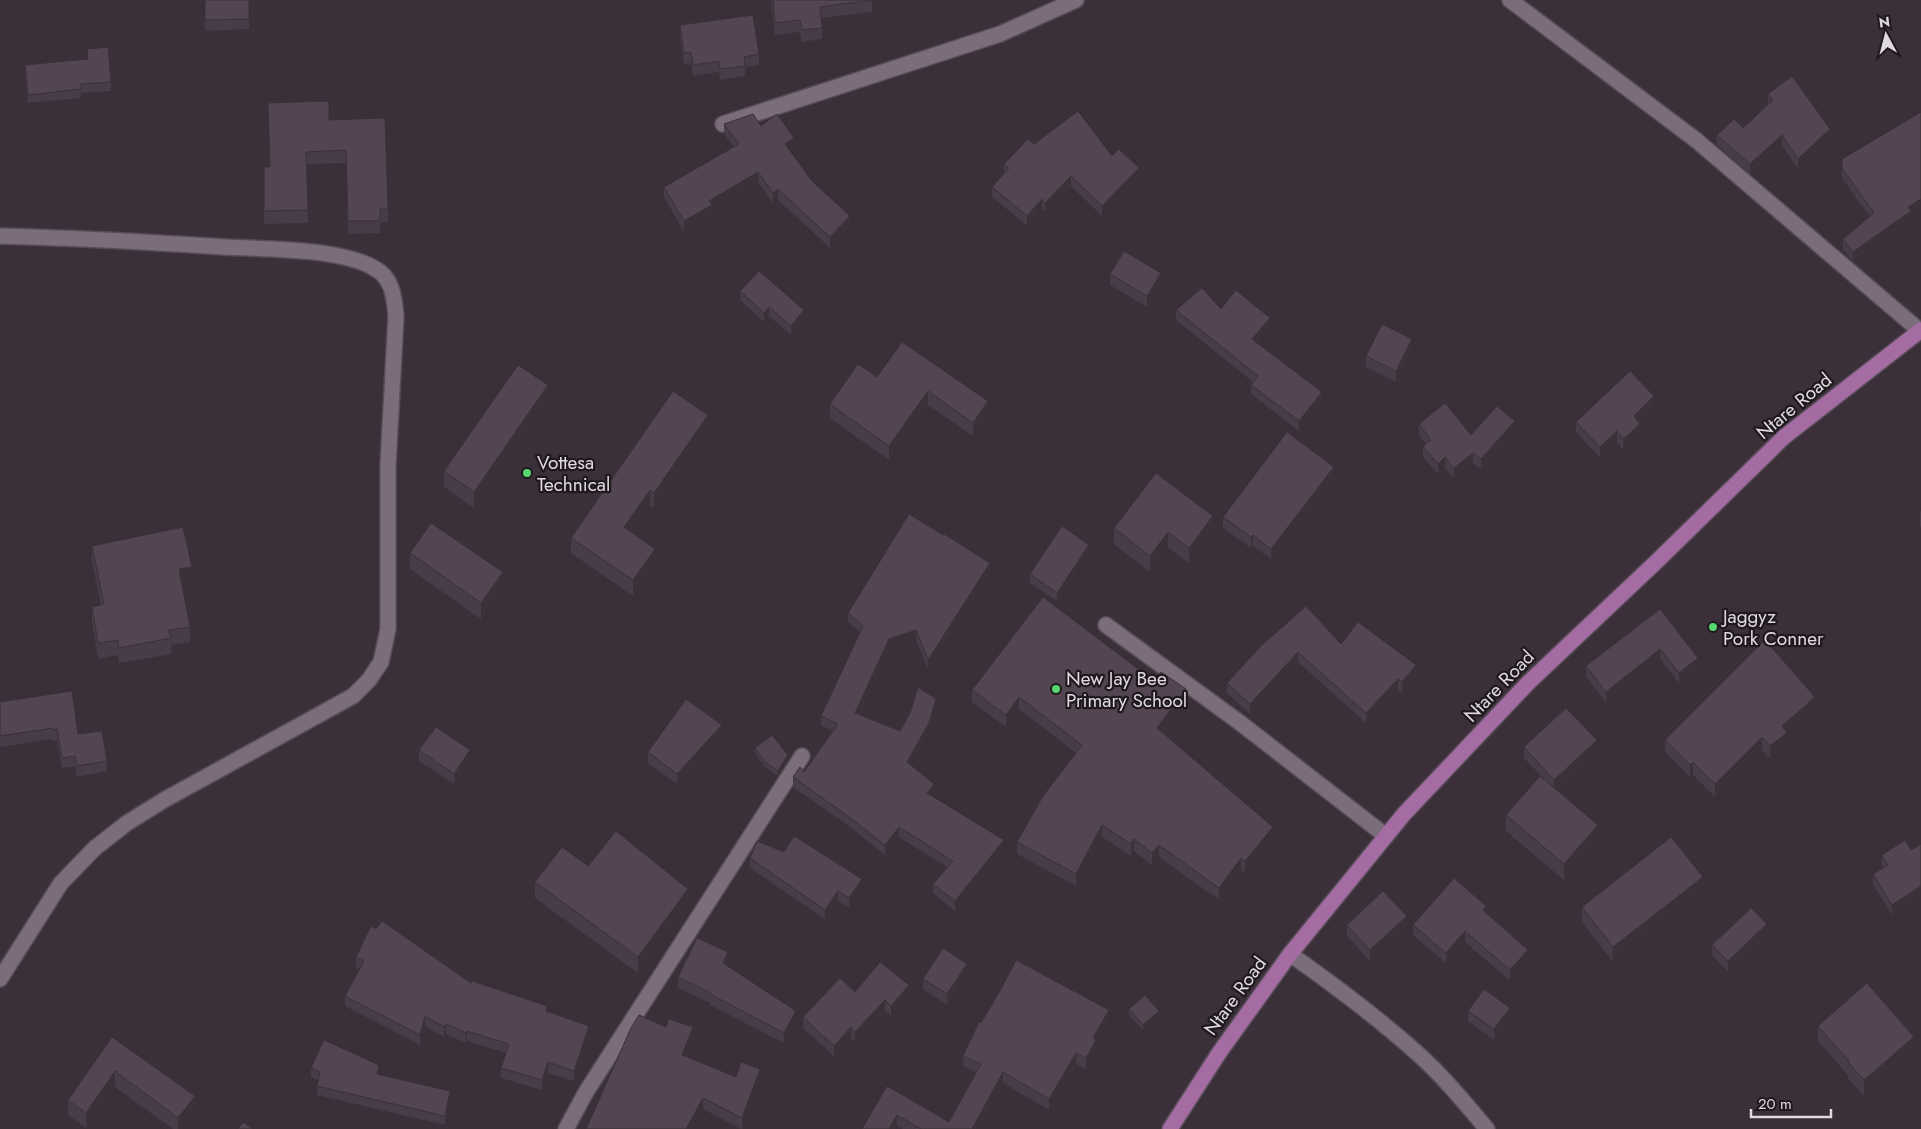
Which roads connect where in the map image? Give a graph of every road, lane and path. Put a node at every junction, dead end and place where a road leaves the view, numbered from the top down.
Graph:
1 (1076, 0) edge
2 (1510, 0) edge
3 (723, 124) edge
4 (0, 236) edge
5 (1921, 330) edge
6 (1106, 625) dead end
7 (802, 756) dead end
8 (1386, 836) junction
9 (1290, 954) junction
10 (0, 979) edge
11 (566, 1129) edge
12 (1170, 1129) edge
13 (1487, 1129) edge

1 - 3 street
2 - 5 street
4 - 10 street
5 - 8 main road, Ntare Road
6 - 8 street
7 - 11 street
8 - 9 main road, Ntare Road
9 - 12 main road, Ntare Road
9 - 13 street

